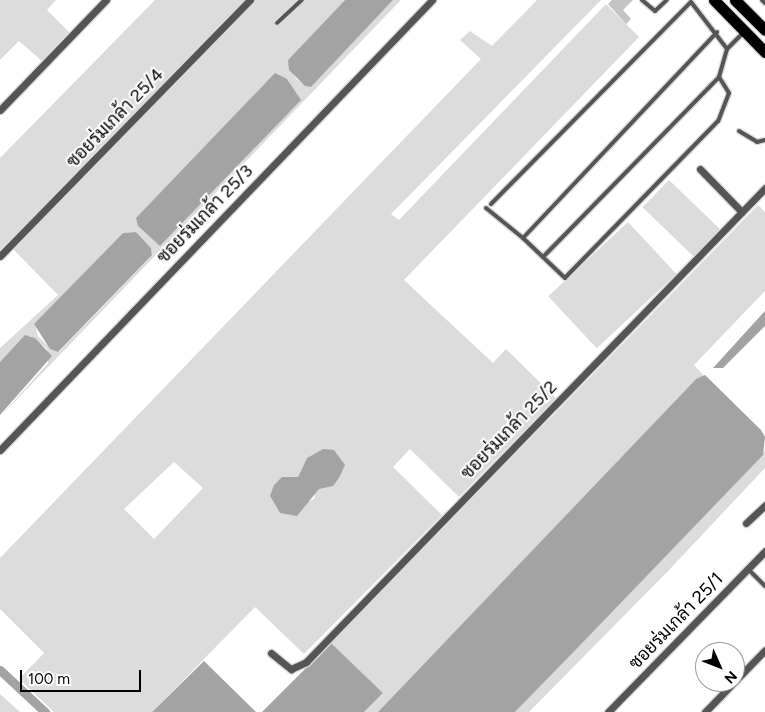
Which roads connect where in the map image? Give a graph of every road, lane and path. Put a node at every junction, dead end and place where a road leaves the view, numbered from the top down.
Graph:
1 (106, 0) edge
2 (250, 0) edge
3 (302, 0) edge
4 (432, 0) edge
5 (642, 0) edge
6 (667, 0) edge
7 (714, 0) edge
8 (735, 0) edge
9 (762, 0) edge
10 (765, 3) edge
11 (277, 22) dead end
12 (765, 30) edge
13 (717, 32) junction
14 (745, 32) junction
15 (726, 49) junction
16 (765, 52) edge
17 (719, 77) junction
18 (0, 110) edge
19 (739, 131) dead end
20 (765, 140) edge
21 (700, 169) dead end
22 (765, 188) edge
23 (491, 204) dead end
24 (486, 208) dead end
25 (742, 212) junction
26 (523, 238) junction
27 (0, 256) edge
28 (543, 257) junction
29 (0, 450) edge
30 (765, 505) edge
31 (746, 523) dead end
32 (765, 551) edge
33 (748, 569) junction
34 (765, 586) edge
35 (765, 650) edge
36 (271, 653) dead end
37 (745, 671) edge
38 (724, 692) edge
39 (608, 712) edge
40 (705, 712) edge

1 - 18 street
2 - 27 street, ซอยร่มเกล้า 25/4
3 - 11 lane
4 - 29 street, ซอยร่มเกล้า 25/3
5 - 6 lane
7 - 14 main road
8 - 12 main road
9 - 10 lane
13 - 15 lane
13 - 23 lane
13 - 26 lane
14 - 15 lane
14 - 16 main road
15 - 17 lane
17 - 28 lane
17 - 28 lane
19 - 20 lane
21 - 25 street
22 - 25 street, ซอยร่มเกล้า 25/2
24 - 26 lane
25 - 36 street, ซอยร่มเกล้า 25/2
26 - 28 lane
30 - 31 street
32 - 33 street, ซอยร่มเกล้า 25/1
33 - 34 lane
33 - 39 street, ซอยร่มเกล้า 25/1
35 - 37 street
38 - 40 street

